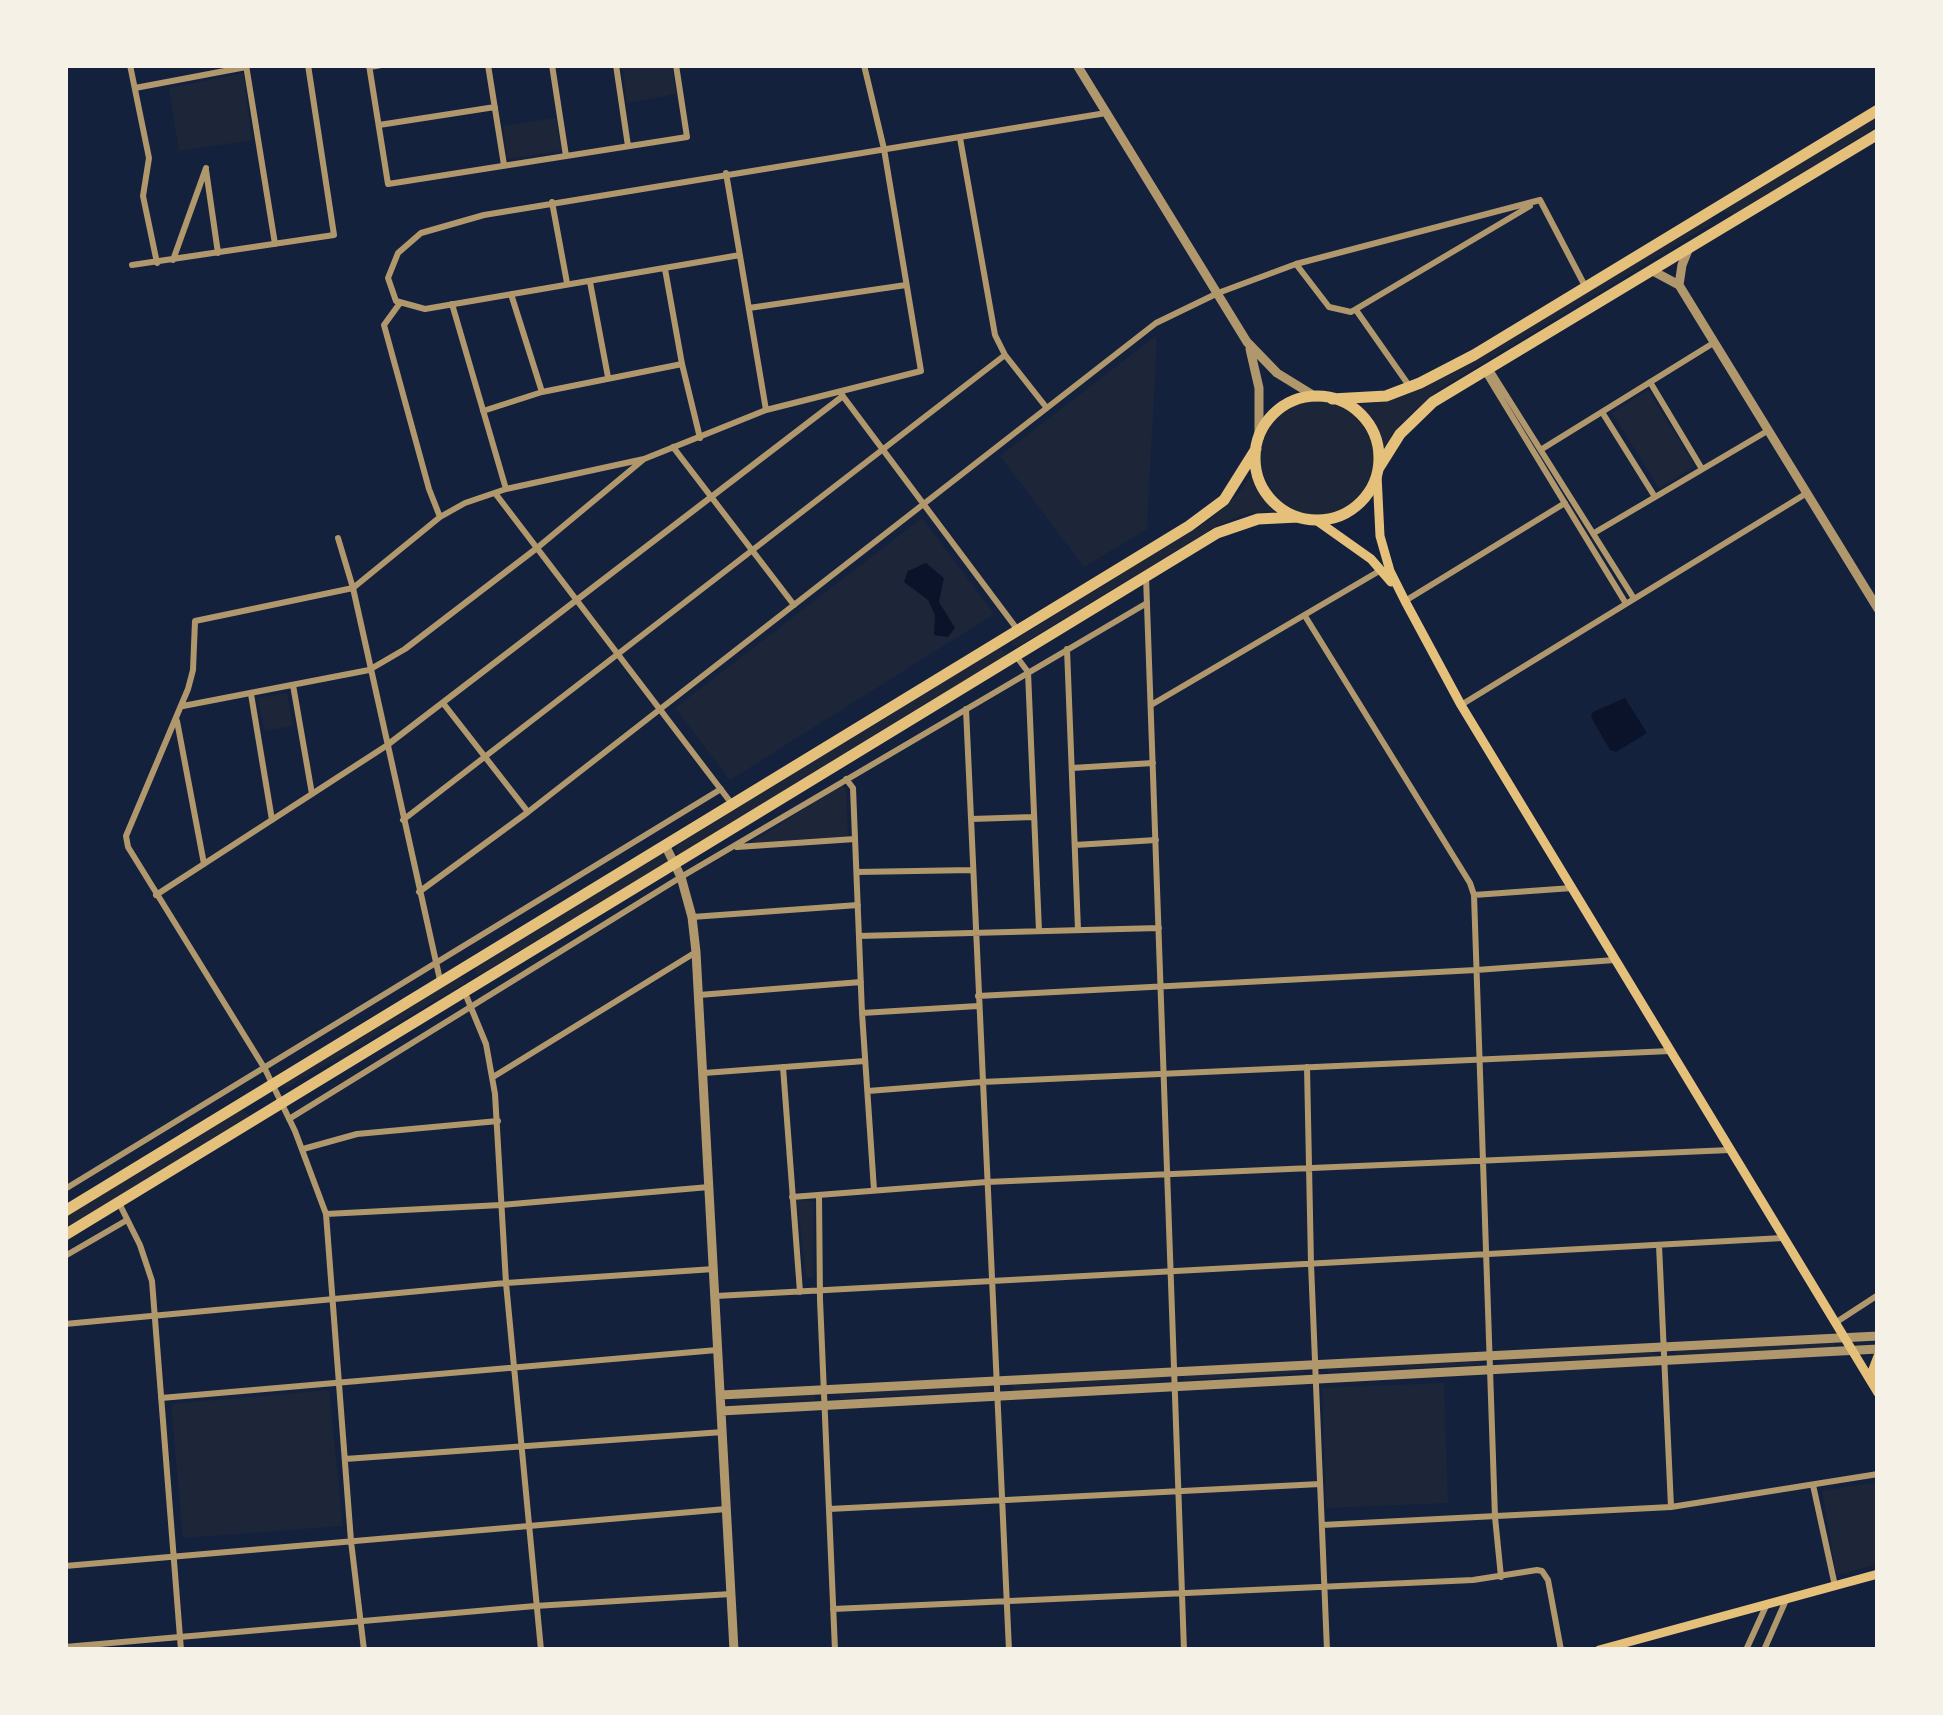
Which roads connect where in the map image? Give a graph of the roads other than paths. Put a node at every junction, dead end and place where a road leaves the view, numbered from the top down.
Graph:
1 (130, 65) edge
2 (308, 65) edge
3 (380, 65) edge
4 (488, 65) edge
5 (552, 65) edge
6 (616, 65) edge
7 (676, 65) edge
8 (864, 65) edge
9 (1077, 65) edge
10 (246, 66) edge
11 (369, 66) edge
12 (135, 88) junction
13 (495, 107) junction
14 (1878, 110) edge
15 (1108, 113) junction
16 (379, 125) junction
17 (1878, 134) edge
18 (960, 138) junction
19 (628, 146) junction
20 (884, 149) junction
21 (566, 156) junction
22 (504, 166) junction
23 (726, 173) junction
24 (1540, 200) junction
25 (552, 202) junction
26 (1715, 209) junction
27 (1724, 226) junction
28 (275, 244) junction
29 (1690, 246) junction
30 (218, 253) junction
31 (740, 255) junction
32 (174, 260) junction
33 (157, 263) junction
34 (1296, 264) junction
35 (132, 265) dead end
36 (665, 268) junction
37 (1650, 270) junction
38 (590, 282) junction
39 (566, 284) junction
40 (906, 285) junction
41 (1679, 285) junction
42 (1586, 287) junction
43 (1218, 293) junction
44 (511, 294) junction
45 (400, 303) junction
46 (452, 304) junction
47 (749, 308) junction
48 (1356, 310) junction
49 (1247, 342) junction
50 (1715, 342) junction
51 (1005, 355) junction
52 (682, 364) junction
53 (1487, 370) junction
54 (608, 378) junction
55 (1650, 382) junction
56 (1410, 387) junction
57 (542, 392) junction
58 (841, 394) junction
59 (1316, 397) junction
60 (1332, 399) junction
61 (1046, 407) junction
62 (766, 410) junction
63 (483, 411) junction
64 (1602, 412) junction
65 (1769, 430) junction
66 (700, 438) junction
67 (1258, 443) junction
68 (673, 447) junction
69 (881, 449) junction
70 (1542, 450) junction
71 (644, 459) junction
72 (1702, 470) junction
73 (1378, 472) junction
74 (506, 489) junction
75 (1807, 492) junction
76 (495, 493) junction
77 (1655, 497) junction
78 (712, 498) junction
79 (922, 504) junction
80 (1565, 504) junction
81 (440, 517) junction
82 (1298, 517) junction
83 (1316, 520) junction
84 (1594, 533) junction
85 (338, 538) dead end
86 (537, 548) junction
87 (752, 550) junction
88 (1381, 570) junction
89 (1146, 576) junction
90 (353, 588) junction
91 (1634, 597) junction
92 (577, 601) junction
93 (1404, 601) junction
94 (1626, 602) junction
95 (1148, 603) junction
96 (795, 605) junction
97 (1878, 609) edge
98 (1305, 616) junction
99 (1018, 630) junction
100 (1004, 638) junction
101 (1067, 649) junction
102 (618, 655) junction
103 (1016, 656) junction
104 (370, 670) junction
105 (1028, 672) junction
106 (293, 685) junction
107 (251, 694) junction
108 (443, 702) junction
109 (1151, 705) junction
110 (1461, 705) junction
111 (182, 706) junction
112 (966, 709) junction
113 (660, 710) junction
114 (176, 719) junction
115 (386, 746) junction
116 (485, 759) junction
117 (1153, 764) junction
118 (1072, 768) junction
119 (846, 779) junction
120 (721, 788) junction
121 (312, 794) junction
122 (732, 804) junction
123 (528, 812) junction
124 (1034, 817) junction
125 (971, 819) junction
126 (272, 820) junction
127 (403, 820) junction
128 (856, 839) junction
129 (1156, 840) junction
130 (666, 845) junction
131 (1074, 845) junction
132 (735, 847) junction
133 (676, 863) junction
134 (204, 864) junction
135 (973, 870) junction
136 (857, 872) junction
137 (682, 876) junction
138 (1572, 888) junction
139 (419, 892) junction
140 (1474, 894) junction
141 (156, 895) junction
142 (858, 905) junction
143 (692, 917) junction
144 (1159, 928) junction
145 (1078, 930) junction
146 (1039, 931) junction
147 (976, 933) junction
148 (860, 936) junction
149 (696, 952) junction
150 (1615, 960) junction
151 (436, 964) junction
152 (465, 967) junction
153 (1476, 970) junction
154 (441, 982) junction
155 (861, 982) junction
156 (1161, 987) junction
157 (470, 989) junction
158 (699, 994) junction
159 (978, 996) junction
160 (978, 1006) junction
161 (471, 1008) junction
162 (862, 1013) junction
163 (1670, 1051) junction
164 (1479, 1060) junction
165 (865, 1061) junction
166 (782, 1067) junction
167 (1307, 1067) junction
168 (265, 1069) junction
169 (704, 1073) junction
170 (1164, 1074) junction
171 (493, 1077) junction
172 (982, 1082) junction
173 (273, 1085) junction
174 (868, 1091) junction
175 (282, 1103) junction
176 (289, 1119) junction
177 (498, 1121) junction
178 (303, 1149) junction
179 (1730, 1150) junction
180 (1482, 1161) junction
181 (1309, 1168) junction
182 (1167, 1174) junction
183 (986, 1182) junction
184 (710, 1187) junction
185 (65, 1190) edge
186 (874, 1190) junction
187 (820, 1195) junction
188 (792, 1197) junction
189 (119, 1202) junction
190 (501, 1205) junction
191 (65, 1211) edge
192 (326, 1214) junction
193 (127, 1220) junction
194 (65, 1235) edge
195 (1783, 1238) junction
196 (1659, 1245) junction
197 (1485, 1254) junction
198 (65, 1256) edge
199 (1311, 1264) junction
200 (714, 1270) junction
201 (1171, 1272) junction
202 (991, 1282) junction
203 (506, 1283) junction
204 (820, 1291) junction
205 (800, 1292) junction
206 (716, 1296) junction
207 (1878, 1296) edge
208 (332, 1298) junction
209 (156, 1316) junction
210 (1834, 1323) junction
211 (65, 1324) edge
212 (1878, 1336) edge
213 (1844, 1338) junction
214 (1664, 1348) junction
215 (718, 1350) junction
216 (1852, 1350) junction
217 (1878, 1353) edge
218 (1489, 1355) junction
219 (1664, 1362) junction
220 (1316, 1364) junction
221 (514, 1366) junction
222 (1489, 1370) junction
223 (1174, 1372) junction
224 (1316, 1378) junction
225 (340, 1382) junction
226 (996, 1382) junction
227 (1174, 1385) junction
228 (823, 1391) junction
229 (1878, 1392) edge
230 (721, 1395) junction
231 (997, 1395) junction
232 (160, 1398) junction
233 (824, 1405) junction
234 (722, 1410) junction
235 (723, 1432) junction
236 (521, 1446) junction
237 (344, 1459) junction
238 (1878, 1474) edge
239 (1320, 1484) junction
240 (1813, 1485) junction
241 (1178, 1491) junction
242 (1002, 1500) junction
243 (1671, 1508) junction
244 (727, 1509) junction
245 (829, 1509) junction
246 (1495, 1517) junction
247 (1322, 1525) junction
248 (529, 1526) junction
249 (351, 1541) junction
250 (175, 1556) junction
251 (65, 1566) edge
252 (1878, 1574) edge
253 (1501, 1577) junction
254 (1835, 1586) junction
255 (1325, 1588) junction
256 (1182, 1593) junction
257 (732, 1594) junction
258 (1786, 1600) junction
259 (1006, 1601) junction
260 (535, 1606) junction
261 (1766, 1606) junction
262 (833, 1609) junction
263 (360, 1620) junction
264 (180, 1636) junction
265 (65, 1647) edge
266 (181, 1650) edge
267 (364, 1650) edge
268 (541, 1650) edge
269 (734, 1650) edge
270 (835, 1650) edge
271 (1009, 1650) edge
272 (1184, 1650) edge
273 (1327, 1650) edge
274 (1561, 1650) edge
275 (1598, 1650) edge
276 (1746, 1650) edge
277 (1764, 1650) edge

1 - 12 street
2 - 28 street
3 - 11 street
4 - 13 street
5 - 21 street
6 - 19 street
7 - 19 street
8 - 20 street
9 - 15 street
10 - 12 street
10 - 28 street
11 - 16 street
12 - 33 street
13 - 16 street
13 - 22 street
14 - 26 highway
15 - 18 street
15 - 43 street
16 - 22 street
17 - 27 highway
18 - 20 street
18 - 51 street
19 - 21 street
20 - 23 street
20 - 40 street
21 - 22 street
23 - 25 street
23 - 31 street
24 - 34 street
24 - 42 street
24 - 48 street
25 - 39 street
25 - 45 street
26 - 27 highway
26 - 42 highway
27 - 29 highway
28 - 30 street
29 - 37 highway
29 - 41 street
30 - 32 street
30 - 32 street
31 - 36 street
31 - 47 street
32 - 33 street
33 - 35 street
34 - 43 street
34 - 48 street
36 - 38 street
36 - 52 street
37 - 41 street
37 - 53 highway
38 - 39 street
38 - 54 street
39 - 44 street
40 - 47 street
40 - 58 street
41 - 50 street
42 - 56 highway
43 - 49 street
43 - 61 street
44 - 46 street
44 - 57 street
45 - 46 street
45 - 81 street
46 - 63 street
47 - 62 street
48 - 56 street
49 - 59 street
49 - 67 street
50 - 55 street
50 - 65 street
51 - 61 street
51 - 69 street
52 - 54 street
52 - 66 street
53 - 70 street
53 - 73 highway
53 - 80 street
54 - 57 street
55 - 64 street
55 - 72 street
56 - 60 highway
57 - 63 street
58 - 62 street
58 - 69 street
58 - 78 street
59 - 60 highway
59 - 67 highway
60 - 73 highway
61 - 79 street
62 - 66 street
63 - 74 street
64 - 70 street
64 - 77 street
65 - 72 street
65 - 75 street
66 - 68 street
67 - 82 highway
67 - 99 highway
68 - 71 street
68 - 78 street
69 - 79 street
69 - 87 street
70 - 84 street
71 - 74 street
71 - 86 street
72 - 77 street
73 - 83 highway
73 - 93 main road
74 - 76 street
75 - 91 street
75 - 97 street
76 - 81 street
76 - 86 street
77 - 84 street
78 - 87 street
78 - 92 street
79 - 96 street
79 - 99 street
80 - 93 street
80 - 94 street
81 - 90 street
82 - 83 highway
82 - 89 highway
83 - 88 main road
84 - 91 street
85 - 90 street
86 - 92 street
86 - 104 street
87 - 96 street
87 - 102 street
88 - 93 main road
88 - 98 street
89 - 95 street
89 - 103 highway
90 - 104 street
90 - 111 street
91 - 94 street
92 - 102 street
92 - 108 street
93 - 110 main road
94 - 110 street
95 - 101 street
95 - 109 street
96 - 113 street
98 - 109 street
98 - 140 street
99 - 100 highway
100 - 103 highway
100 - 122 highway
101 - 105 street
101 - 118 street
102 - 113 street
102 - 116 street
103 - 105 street
103 - 133 highway
104 - 106 street
104 - 115 street
105 - 112 street
105 - 124 street
106 - 107 street
106 - 121 street
107 - 111 street
107 - 126 street
108 - 115 street
108 - 116 street
109 - 117 street
110 - 138 main road
111 - 114 street
112 - 119 street
112 - 125 street
113 - 120 street
113 - 123 street
114 - 134 street
114 - 141 street
115 - 121 street
115 - 127 street
116 - 123 street
116 - 127 street
117 - 118 street
117 - 129 street
118 - 131 street
119 - 128 street
119 - 132 street
120 - 122 street
120 - 151 street
121 - 126 street
122 - 130 highway
123 - 139 street
124 - 125 street
124 - 146 street
125 - 135 street
126 - 134 street
127 - 139 street
128 - 132 street
128 - 136 street
129 - 131 street
129 - 144 street
130 - 133 street
130 - 152 highway
131 - 145 street
132 - 137 street
133 - 137 street
133 - 157 highway
134 - 141 street
135 - 136 street
135 - 147 street
136 - 142 street
137 - 143 street
137 - 161 street
138 - 140 street
138 - 150 main road
139 - 151 street
140 - 153 street
141 - 168 street
142 - 143 street
142 - 148 street
143 - 149 street
144 - 145 street
144 - 156 street
145 - 146 street
146 - 147 street
147 - 148 street
147 - 159 street
148 - 155 street
149 - 158 street
149 - 171 street
150 - 153 street
150 - 163 main road
151 - 154 street
151 - 168 street
152 - 154 highway
152 - 157 highway
153 - 156 street
153 - 164 street
154 - 173 highway
155 - 158 street
155 - 162 street
156 - 159 street
156 - 170 street
157 - 161 street
157 - 175 highway
158 - 169 street
159 - 160 street
160 - 162 street
160 - 172 street
161 - 171 street
161 - 176 street
162 - 165 street
163 - 164 street
163 - 179 main road
164 - 167 street
164 - 180 street
165 - 166 street
165 - 174 street
166 - 169 street
166 - 188 street
167 - 170 street
167 - 181 street
168 - 173 street
168 - 185 street
169 - 184 street
170 - 172 street
170 - 182 street
171 - 177 street
172 - 174 street
172 - 183 street
173 - 175 street
173 - 191 highway
174 - 186 street
175 - 176 street
175 - 189 highway
176 - 178 street
177 - 178 street
177 - 190 street
178 - 192 street
179 - 180 street
179 - 195 main road
180 - 181 street
180 - 197 street
181 - 182 street
181 - 199 street
182 - 183 street
182 - 201 street
183 - 186 street
183 - 202 street
184 - 190 street
184 - 200 street
186 - 187 street
187 - 188 street
187 - 204 street
188 - 205 street
189 - 193 street
189 - 194 highway
190 - 192 street
190 - 203 street
192 - 208 street
193 - 198 street
193 - 209 street
195 - 196 street
195 - 210 main road
196 - 197 street
196 - 214 street
197 - 199 street
197 - 218 street
199 - 201 street
199 - 220 street
200 - 203 street
200 - 206 street
201 - 202 street
201 - 223 street
202 - 204 street
202 - 226 street
203 - 208 street
203 - 221 street
204 - 205 street
204 - 228 street
205 - 206 street
206 - 215 street
207 - 210 street
208 - 209 street
208 - 225 street
209 - 211 street
209 - 232 street
210 - 213 main road
212 - 213 street
213 - 214 street
213 - 216 main road
214 - 218 street
214 - 219 street
215 - 221 street
215 - 230 street
216 - 217 street
216 - 219 street
216 - 229 main road
217 - 229 main road
218 - 220 street
218 - 222 street
219 - 222 street
219 - 243 street
220 - 223 street
220 - 224 street
221 - 225 street
221 - 236 street
222 - 224 street
222 - 246 street
223 - 226 street
223 - 227 street
224 - 227 street
224 - 239 street
225 - 232 street
225 - 237 street
226 - 228 street
226 - 231 street
227 - 231 street
227 - 241 street
228 - 230 street
228 - 233 street
230 - 234 street
231 - 233 street
231 - 242 street
232 - 250 street
233 - 234 street
233 - 245 street
234 - 235 street
235 - 236 street
235 - 244 street
236 - 237 street
236 - 248 street
237 - 249 street
238 - 240 street
239 - 241 street
239 - 247 street
240 - 243 street
240 - 254 street
241 - 242 street
241 - 256 street
242 - 245 street
242 - 259 street
243 - 246 street
244 - 248 street
244 - 257 street
245 - 262 street
246 - 247 street
246 - 253 street
247 - 255 street
248 - 249 street
248 - 260 street
249 - 250 street
249 - 263 street
250 - 251 street
250 - 264 street
252 - 254 main road
253 - 255 street
253 - 274 street
254 - 258 main road
255 - 256 street
255 - 273 street
256 - 259 street
256 - 272 street
257 - 260 street
257 - 269 street
258 - 261 main road
258 - 277 street
259 - 262 street
259 - 271 street
260 - 263 street
260 - 268 street
261 - 275 main road
261 - 276 street
262 - 270 street
263 - 264 street
263 - 267 street
264 - 265 street
264 - 266 street

